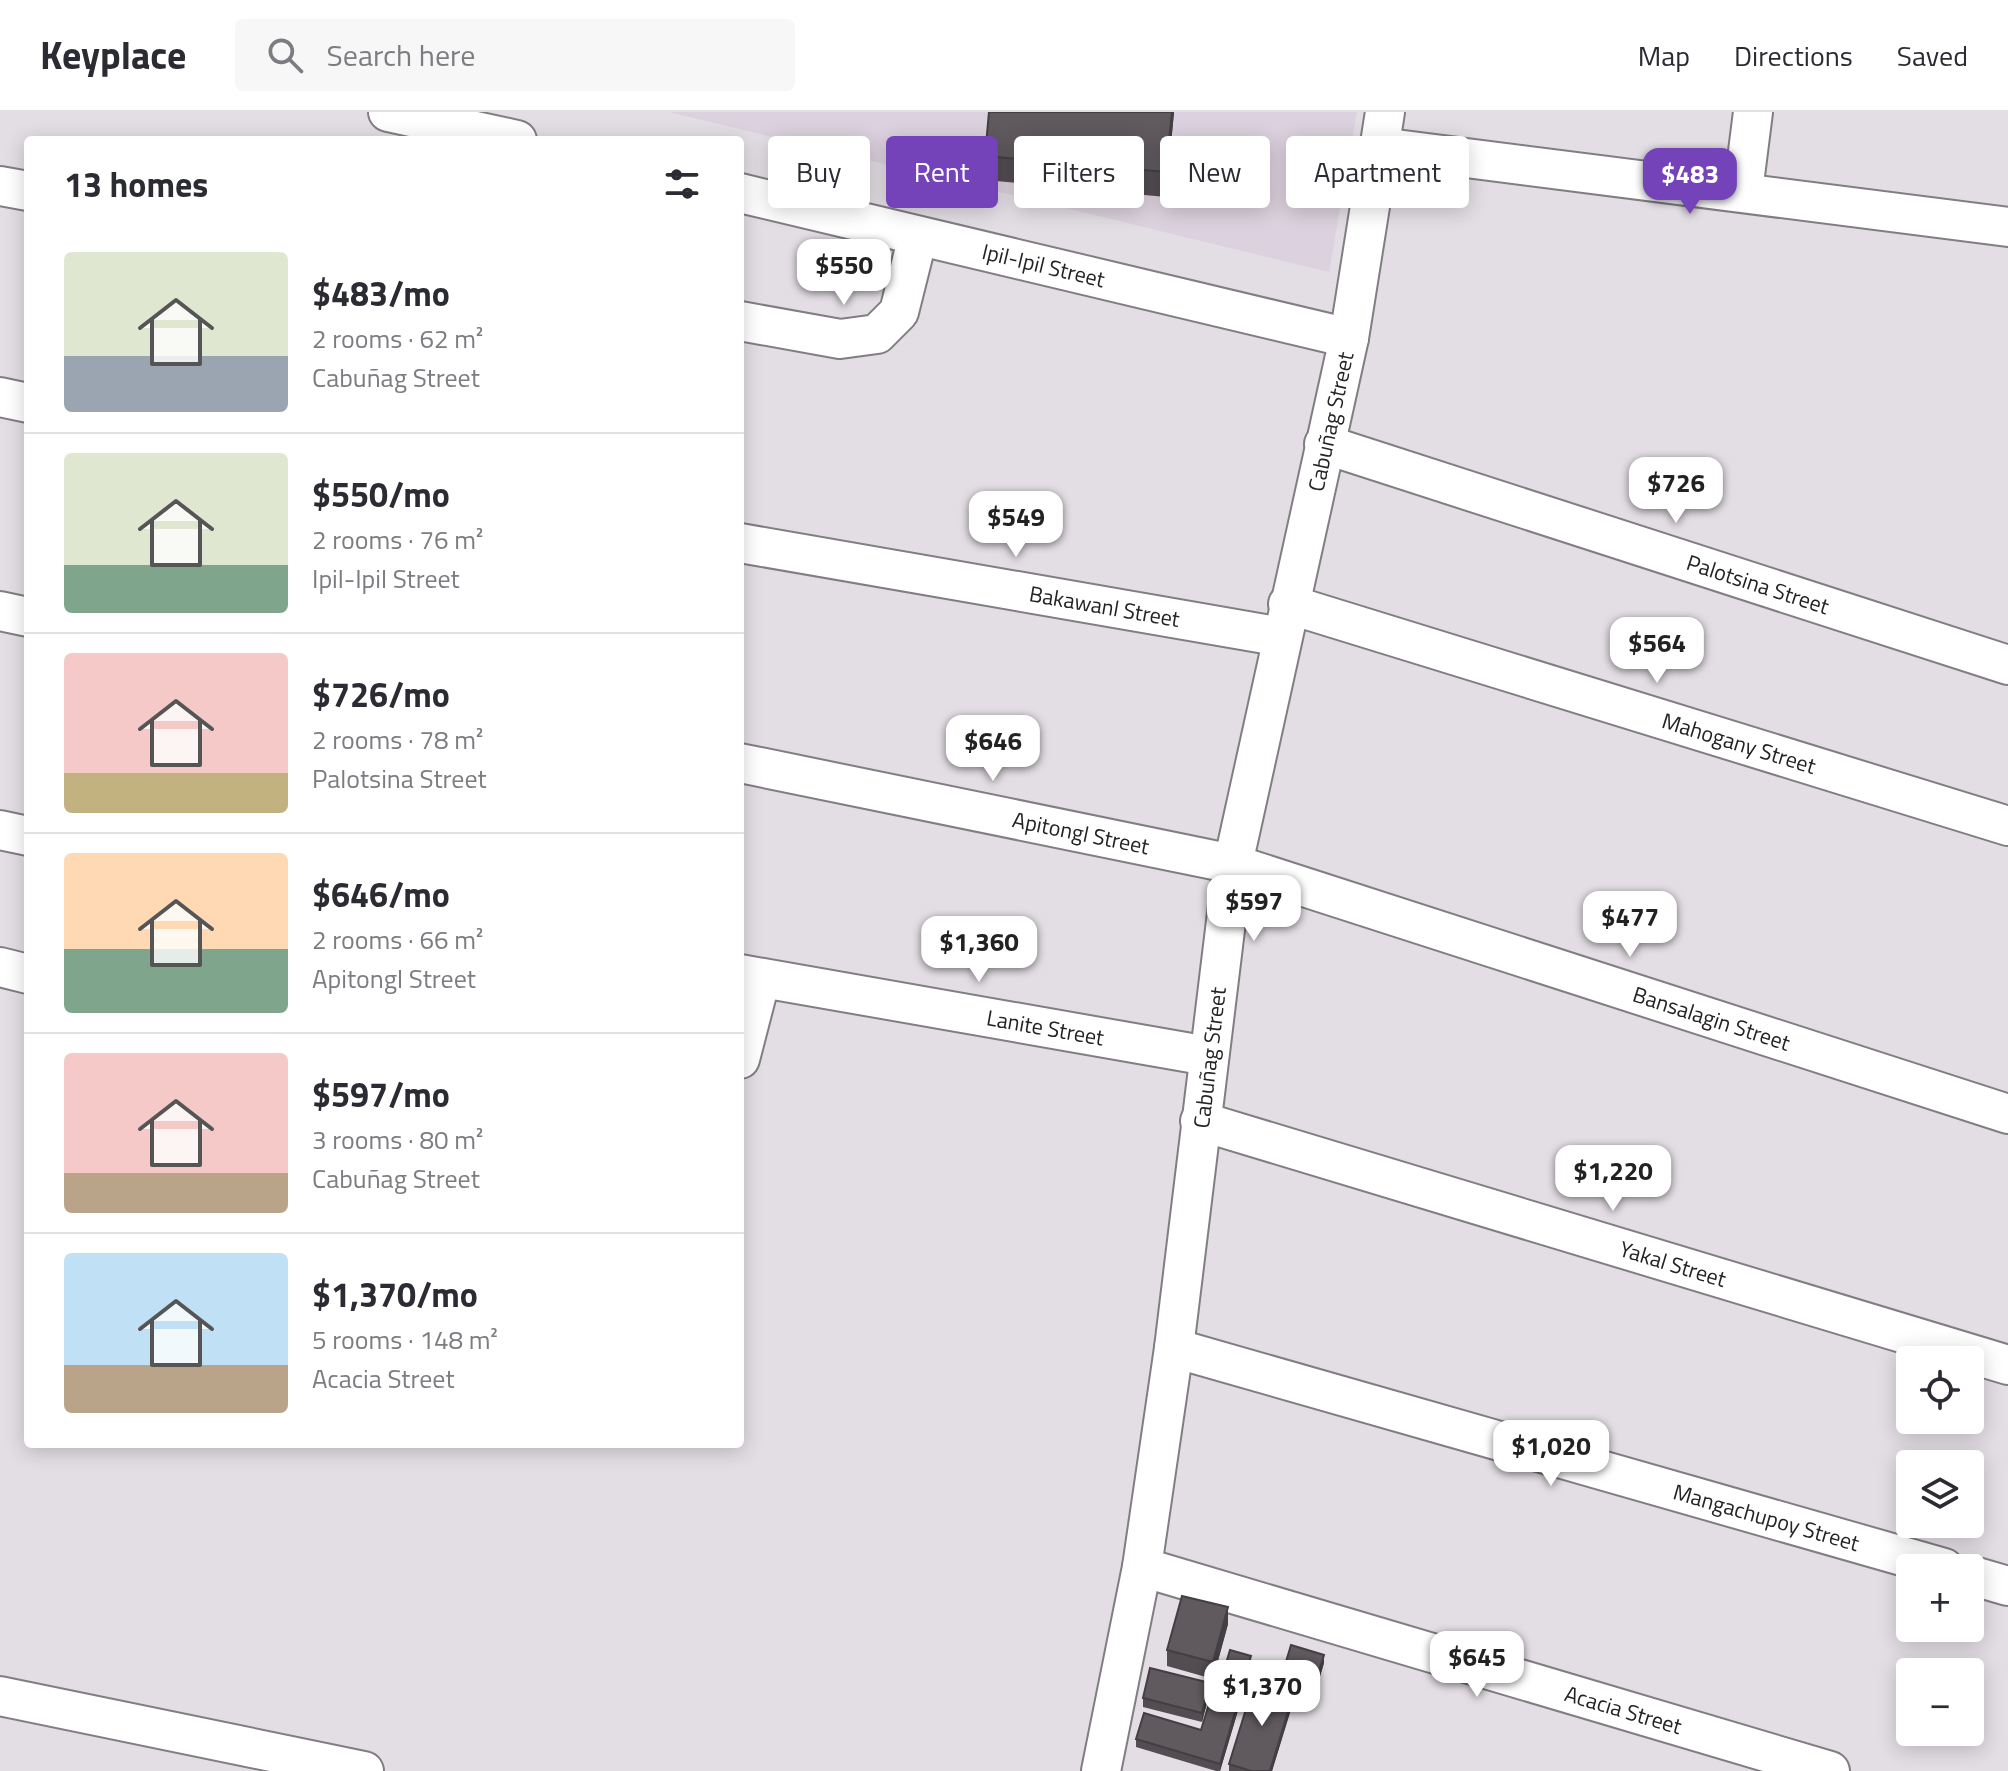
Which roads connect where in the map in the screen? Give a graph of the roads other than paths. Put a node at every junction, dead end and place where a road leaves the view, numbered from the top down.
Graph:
1 (388, 112) edge
2 (1753, 112) edge
3 (1382, 130) edge
4 (499, 136) edge
5 (0, 186) edge
6 (24, 190) edge
7 (1743, 191) junction
8 (744, 194) edge
9 (2008, 227) edge
10 (918, 236) junction
11 (744, 322) edge
12 (1349, 338) junction
13 (0, 397) edge
14 (24, 402) edge
15 (1324, 444) junction
16 (744, 544) edge
17 (0, 611) edge
18 (24, 616) edge
19 (1285, 620) junction
20 (2008, 665) edge
21 (744, 764) edge
22 (2008, 826) edge
23 (0, 830) edge
24 (24, 835) edge
25 (1233, 864) junction
26 (0, 967) edge
27 (24, 973) edge
28 (750, 976) edge
29 (744, 1026) edge
30 (1208, 1056) junction
31 (2008, 1114) edge
32 (1200, 1121) junction
33 (1174, 1348) junction
34 (2008, 1365) edge
35 (1896, 1554) edge
36 (1142, 1567) junction
37 (1984, 1579) edge
38 (2008, 1586) edge
39 (0, 1696) edge
40 (364, 1771) edge
41 (1101, 1771) edge
42 (1830, 1771) edge

1 - 4 street
2 - 7 street
3 - 7 street
3 - 12 street, Cabuñag Street
5 - 6 street
7 - 9 street
8 - 10 street, Ipil-Ipil Street
10 - 11 street
10 - 12 street, Ipil-Ipil Street
12 - 15 street, Cabuñag Street
13 - 14 street
15 - 19 street, Cabuñag Street
15 - 20 street, Palotsina Street
16 - 19 street, Bakawanl Street
17 - 18 street
19 - 22 street, Mahogany Street
19 - 25 street, Cabuñag Street
21 - 25 street, Apitongl Street
23 - 24 street
25 - 30 street, Cabuñag Street
25 - 31 street, Bansalagin Street
26 - 27 street
28 - 29 street
28 - 30 street, Lanite Street
30 - 32 street, Cabuñag Street
32 - 33 street, Cabuñag Street
32 - 34 street, Yakal Street
33 - 35 street, Mangachupoy Street
33 - 36 street, Cabuñag Street
36 - 41 street, Cabuñag Street
36 - 42 street, Acacia Street
37 - 38 street
39 - 40 street

